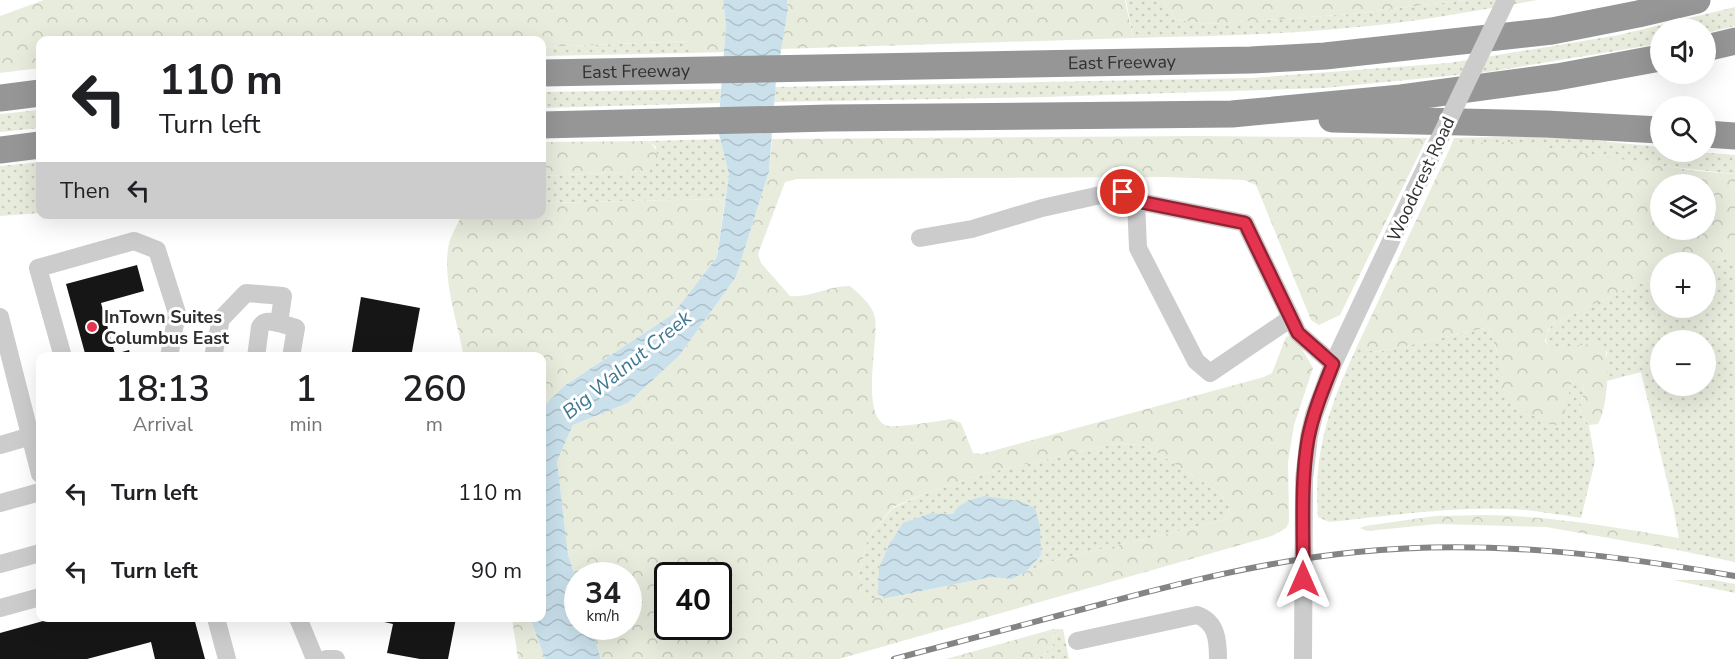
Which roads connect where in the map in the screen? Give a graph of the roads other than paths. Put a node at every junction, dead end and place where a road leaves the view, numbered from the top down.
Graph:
1 (1506, 0) edge
2 (1636, 0) edge
3 (1697, 0) edge
4 (1735, 41) edge
5 (1716, 46) edge
6 (1401, 48) junction
7 (1650, 60) edge
8 (546, 72) edge
9 (36, 94) edge
10 (0, 98) edge
11 (1232, 114) junction
12 (546, 125) edge
13 (1650, 129) edge
14 (1716, 135) edge
15 (1735, 136) edge
16 (36, 146) edge
17 (0, 150) edge
18 (1136, 201) junction
19 (920, 238) dead end
20 (0, 317) edge
21 (1291, 318) junction
22 (279, 323) junction
23 (62, 352) edge
24 (170, 352) edge
25 (214, 352) edge
26 (257, 352) edge
27 (292, 352) edge
28 (1335, 361) junction
29 (31, 436) junction
30 (0, 445) edge
31 (36, 457) edge
32 (36, 493) edge
33 (0, 503) edge
34 (36, 554) edge
35 (0, 564) edge
36 (36, 598) edge
37 (0, 608) edge
38 (217, 622) edge
39 (297, 622) edge
40 (1077, 641) dead end
41 (228, 659) edge
42 (315, 659) edge
43 (326, 659) edge
44 (336, 659) edge
45 (1218, 659) edge
46 (1303, 659) edge

1 - 28 street, Woodcrest Road, bridge
2 - 6 highway
3 - 6 highway, East Freeway
4 - 5 highway
6 - 8 highway, East Freeway
7 - 11 highway
9 - 10 highway
11 - 12 highway
11 - 13 highway
14 - 15 highway
16 - 17 highway
18 - 19 street
18 - 21 street
18 - 21 street
20 - 29 street
21 - 28 street
22 - 25 street
22 - 26 street
22 - 27 street
23 - 24 street
28 - 46 street, Woodcrest Road
29 - 30 street
29 - 31 street
32 - 33 street
34 - 35 street
36 - 37 street
38 - 41 street
39 - 42 street
40 - 45 street
43 - 44 street

